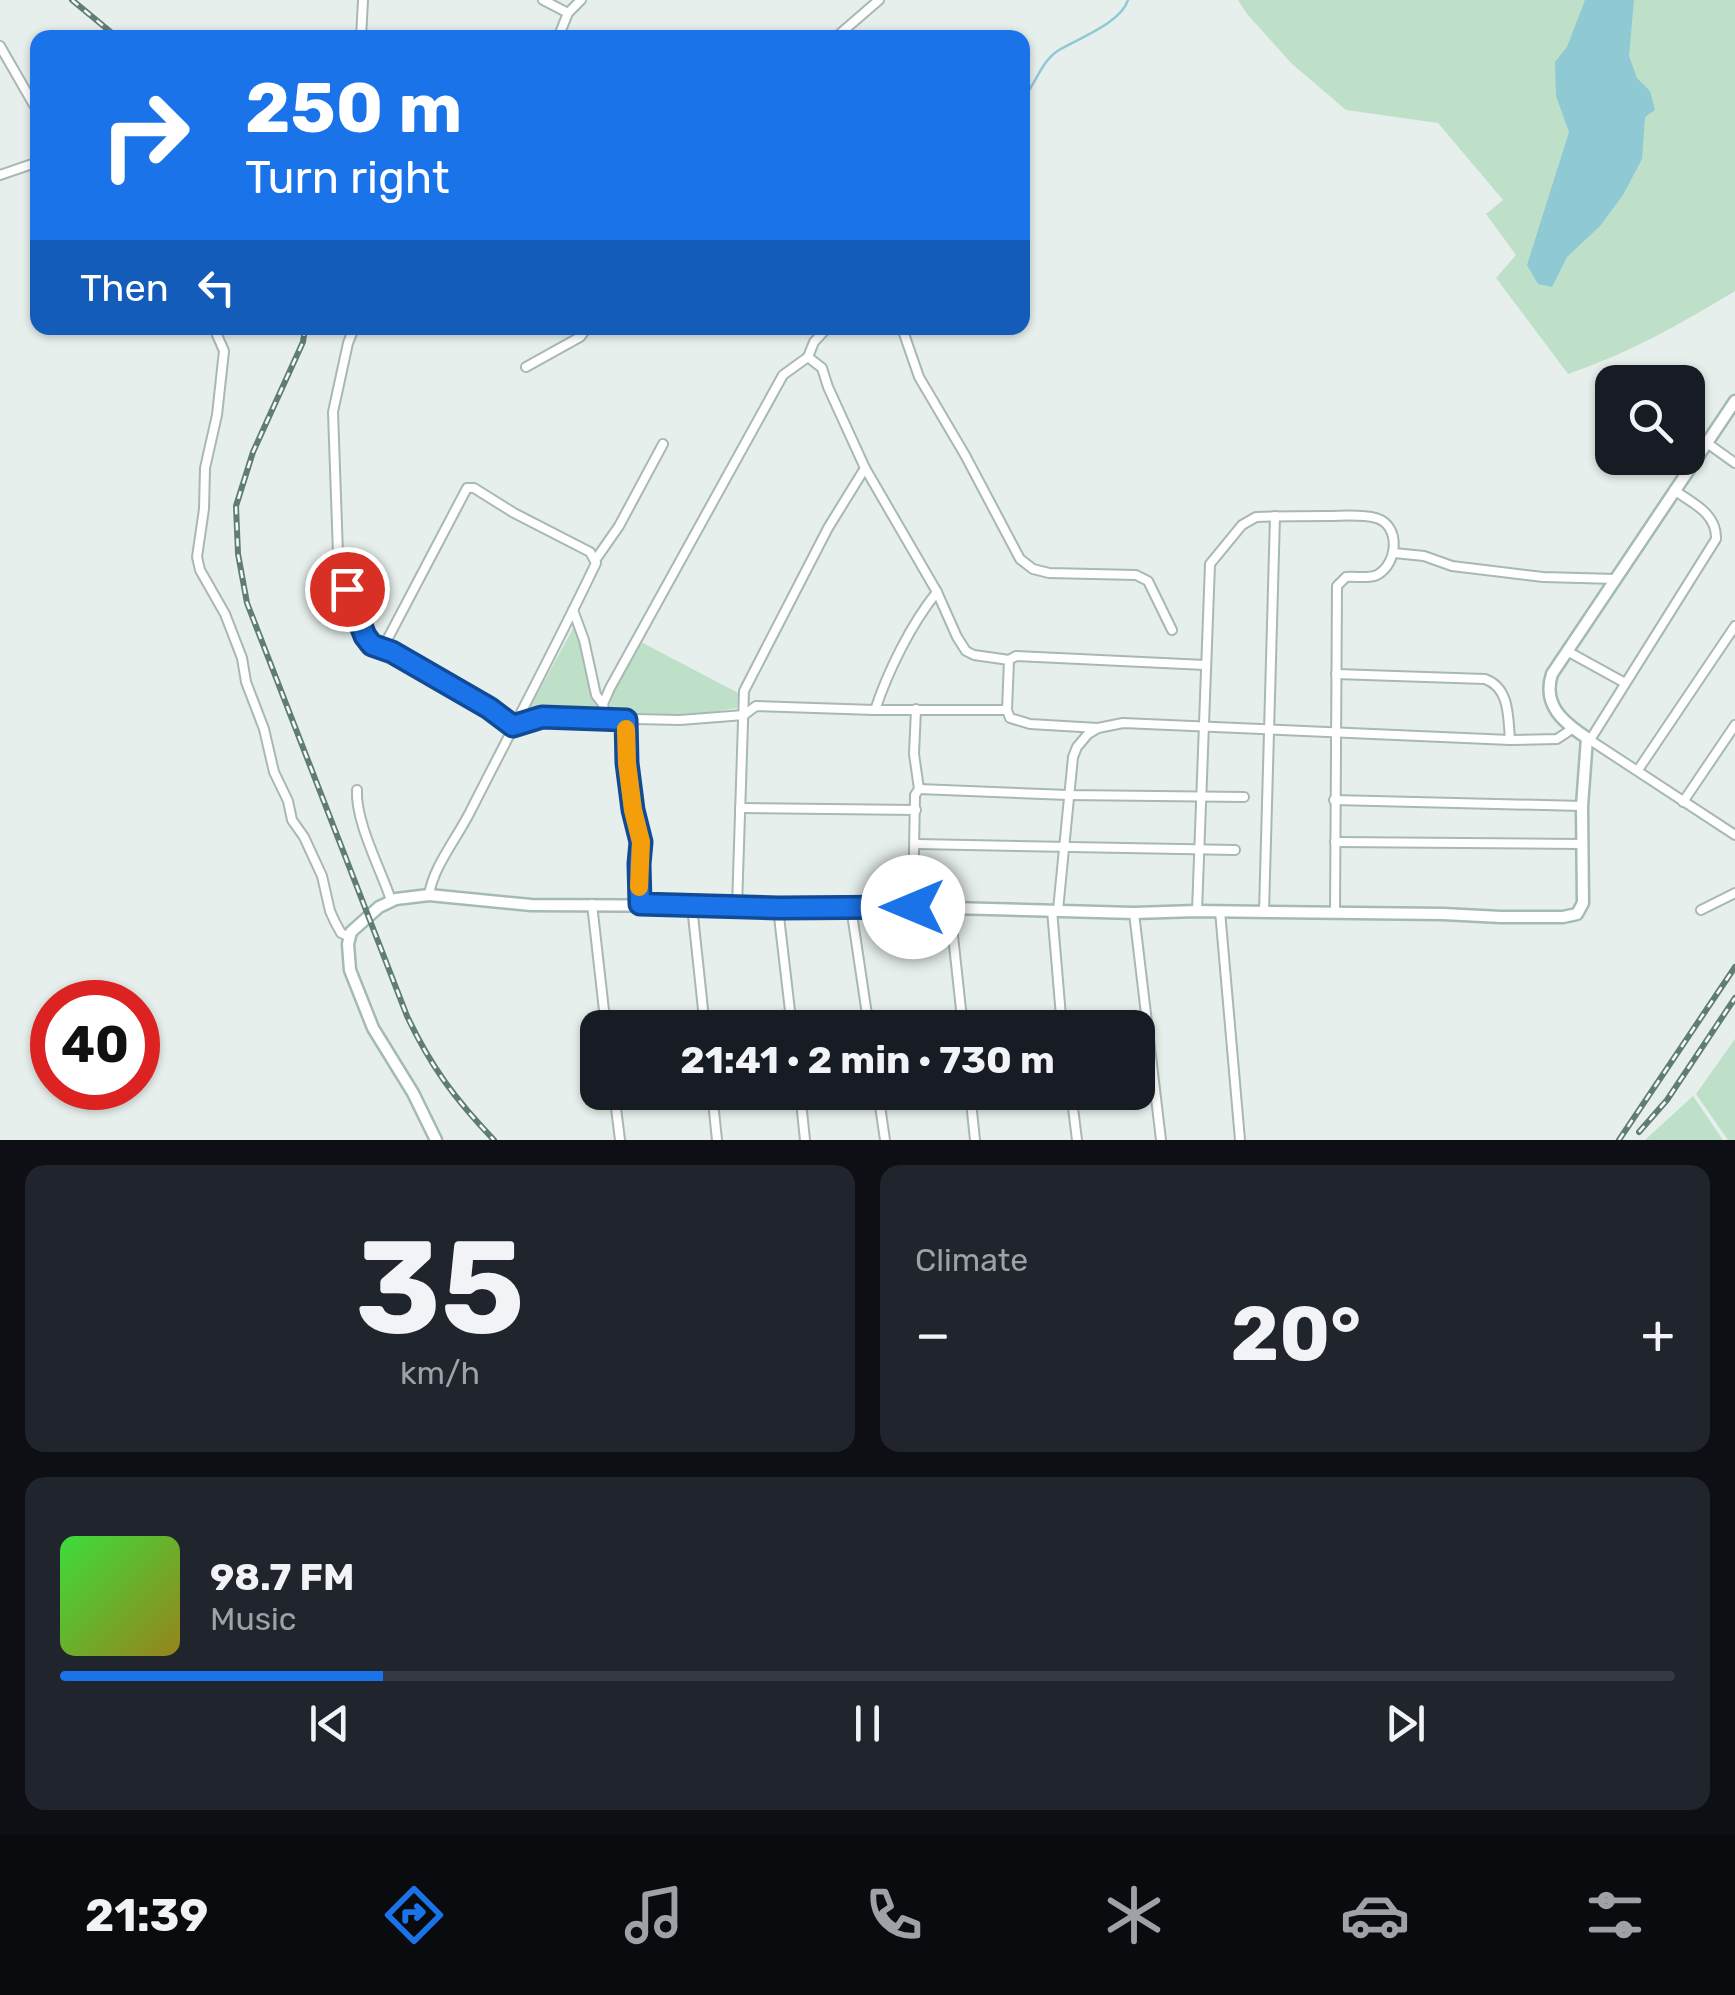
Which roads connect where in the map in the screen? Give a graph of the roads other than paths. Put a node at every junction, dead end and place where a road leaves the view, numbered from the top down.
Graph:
1 (363, 0) edge
2 (543, 0) edge
3 (581, 0) edge
4 (879, 0) edge
5 (568, 14) junction
6 (361, 30) edge
7 (561, 30) edge
8 (844, 30) edge
9 (0, 46) edge
10 (30, 98) edge
11 (30, 165) edge
12 (0, 176) edge
13 (217, 335) edge
14 (351, 335) edge
15 (582, 335) edge
16 (820, 335) edge
17 (905, 335) edge
18 (808, 357) junction
19 (526, 367) dead end
20 (1735, 401) edge
21 (1707, 443) junction
22 (663, 444) dead end
23 (1735, 462) edge
24 (866, 468) junction
25 (1674, 490) junction
26 (1274, 516) junction
27 (1394, 553) junction
28 (596, 558) junction
29 (1616, 579) junction
30 (937, 592) junction
31 (574, 610) junction
32 (1735, 626) edge
33 (1172, 630) dead end
34 (387, 650) junction
35 (1567, 650) junction
36 (1010, 660) junction
37 (1205, 665) junction
38 (1336, 674) junction
39 (1624, 683) junction
40 (603, 704) junction
41 (875, 710) junction
42 (916, 710) junction
43 (1007, 710) junction
44 (744, 715) junction
45 (606, 718) junction
46 (626, 720) junction
47 (1735, 724) edge
48 (513, 726) junction
49 (1098, 728) junction
50 (1205, 728) junction
51 (1572, 729) junction
52 (1270, 730) junction
53 (1336, 733) junction
54 (1588, 739) junction
55 (1510, 740) junction
56 (1638, 770) junction
57 (919, 789) junction
58 (357, 790) dead end
59 (1068, 795) junction
60 (1201, 796) junction
61 (1244, 796) dead end
62 (1334, 800) junction
63 (1683, 802) junction
64 (1582, 806) junction
65 (740, 808) junction
66 (916, 810) junction
67 (1735, 834) edge
68 (1336, 842) junction
69 (916, 844) junction
70 (1581, 844) junction
71 (1063, 846) junction
72 (1200, 850) junction
73 (1235, 850) dead end
74 (1735, 893) edge
75 (429, 896) junction
76 (390, 900) junction
77 (592, 904) junction
78 (640, 904) junction
79 (692, 906) junction
80 (737, 906) junction
81 (851, 907) junction
82 (913, 907) junction
83 (778, 908) junction
84 (950, 908) junction
85 (1055, 910) junction
86 (1197, 910) junction
87 (1700, 910) dead end
88 (1220, 911) junction
89 (1264, 912) junction
90 (1335, 912) junction
91 (1134, 913) junction
92 (349, 936) junction
93 (604, 1010) edge
94 (703, 1010) edge
95 (790, 1010) edge
96 (865, 1010) edge
97 (961, 1010) edge
98 (1061, 1010) edge
99 (616, 1110) edge
100 (714, 1110) edge
101 (802, 1110) edge
102 (881, 1110) edge
103 (972, 1110) edge
104 (1073, 1110) edge
105 (436, 1140) edge
106 (620, 1140) edge
107 (717, 1140) edge
108 (805, 1140) edge
109 (885, 1140) edge
110 (975, 1140) edge
111 (1077, 1140) edge
112 (1161, 1140) edge
113 (1240, 1140) edge

1 - 6 street
2 - 5 street
3 - 5 street
4 - 8 street
5 - 7 street
9 - 10 street
11 - 12 street
13 - 92 street
14 - 34 street
15 - 19 street
16 - 18 street
17 - 33 street
18 - 24 street
18 - 40 street
20 - 21 street
21 - 23 street
21 - 25 street
22 - 28 street
24 - 30 street
24 - 44 street
25 - 29 street
25 - 39 street
26 - 27 street
26 - 37 street
26 - 52 street
27 - 29 street
27 - 38 street
28 - 31 street
28 - 34 street
29 - 35 street
30 - 36 street
30 - 41 street
31 - 40 street
31 - 48 street
32 - 56 street
34 - 48 street
35 - 39 street
35 - 51 street
36 - 37 street
36 - 43 street
37 - 50 street
38 - 53 street
38 - 55 street
39 - 54 street
40 - 45 street
41 - 42 street
41 - 44 street
42 - 43 street
42 - 57 street
43 - 49 street
44 - 46 street
44 - 65 street
45 - 46 street
45 - 48 street
46 - 78 street
47 - 63 street
48 - 75 street
49 - 50 street
49 - 59 street
50 - 52 street
50 - 60 street
51 - 54 street
51 - 55 street
52 - 53 street
52 - 89 street
53 - 55 street
53 - 62 street
54 - 56 street
54 - 64 street
56 - 63 street
57 - 59 street
57 - 66 street
58 - 76 street
59 - 60 street
59 - 71 street
60 - 61 street
60 - 72 street
62 - 64 street
62 - 68 street
63 - 67 street
64 - 70 street
65 - 66 street
65 - 80 street
66 - 69 street
68 - 70 street
68 - 90 street
69 - 71 street
69 - 82 street
70 - 90 street
71 - 72 street
71 - 85 street
72 - 73 street
72 - 86 street
74 - 87 street
75 - 76 street
75 - 77 street
76 - 92 street
77 - 78 street
77 - 93 street
78 - 79 street
79 - 80 street
79 - 94 street
80 - 83 street
81 - 82 street
81 - 83 street
81 - 96 street
82 - 84 street
83 - 95 street
84 - 85 street
84 - 97 street
85 - 91 street
85 - 98 street
86 - 88 street
86 - 91 street
88 - 89 street
88 - 113 street
89 - 90 street
91 - 112 street
92 - 105 street
99 - 106 street
100 - 107 street
101 - 108 street
102 - 109 street
103 - 110 street
104 - 111 street

